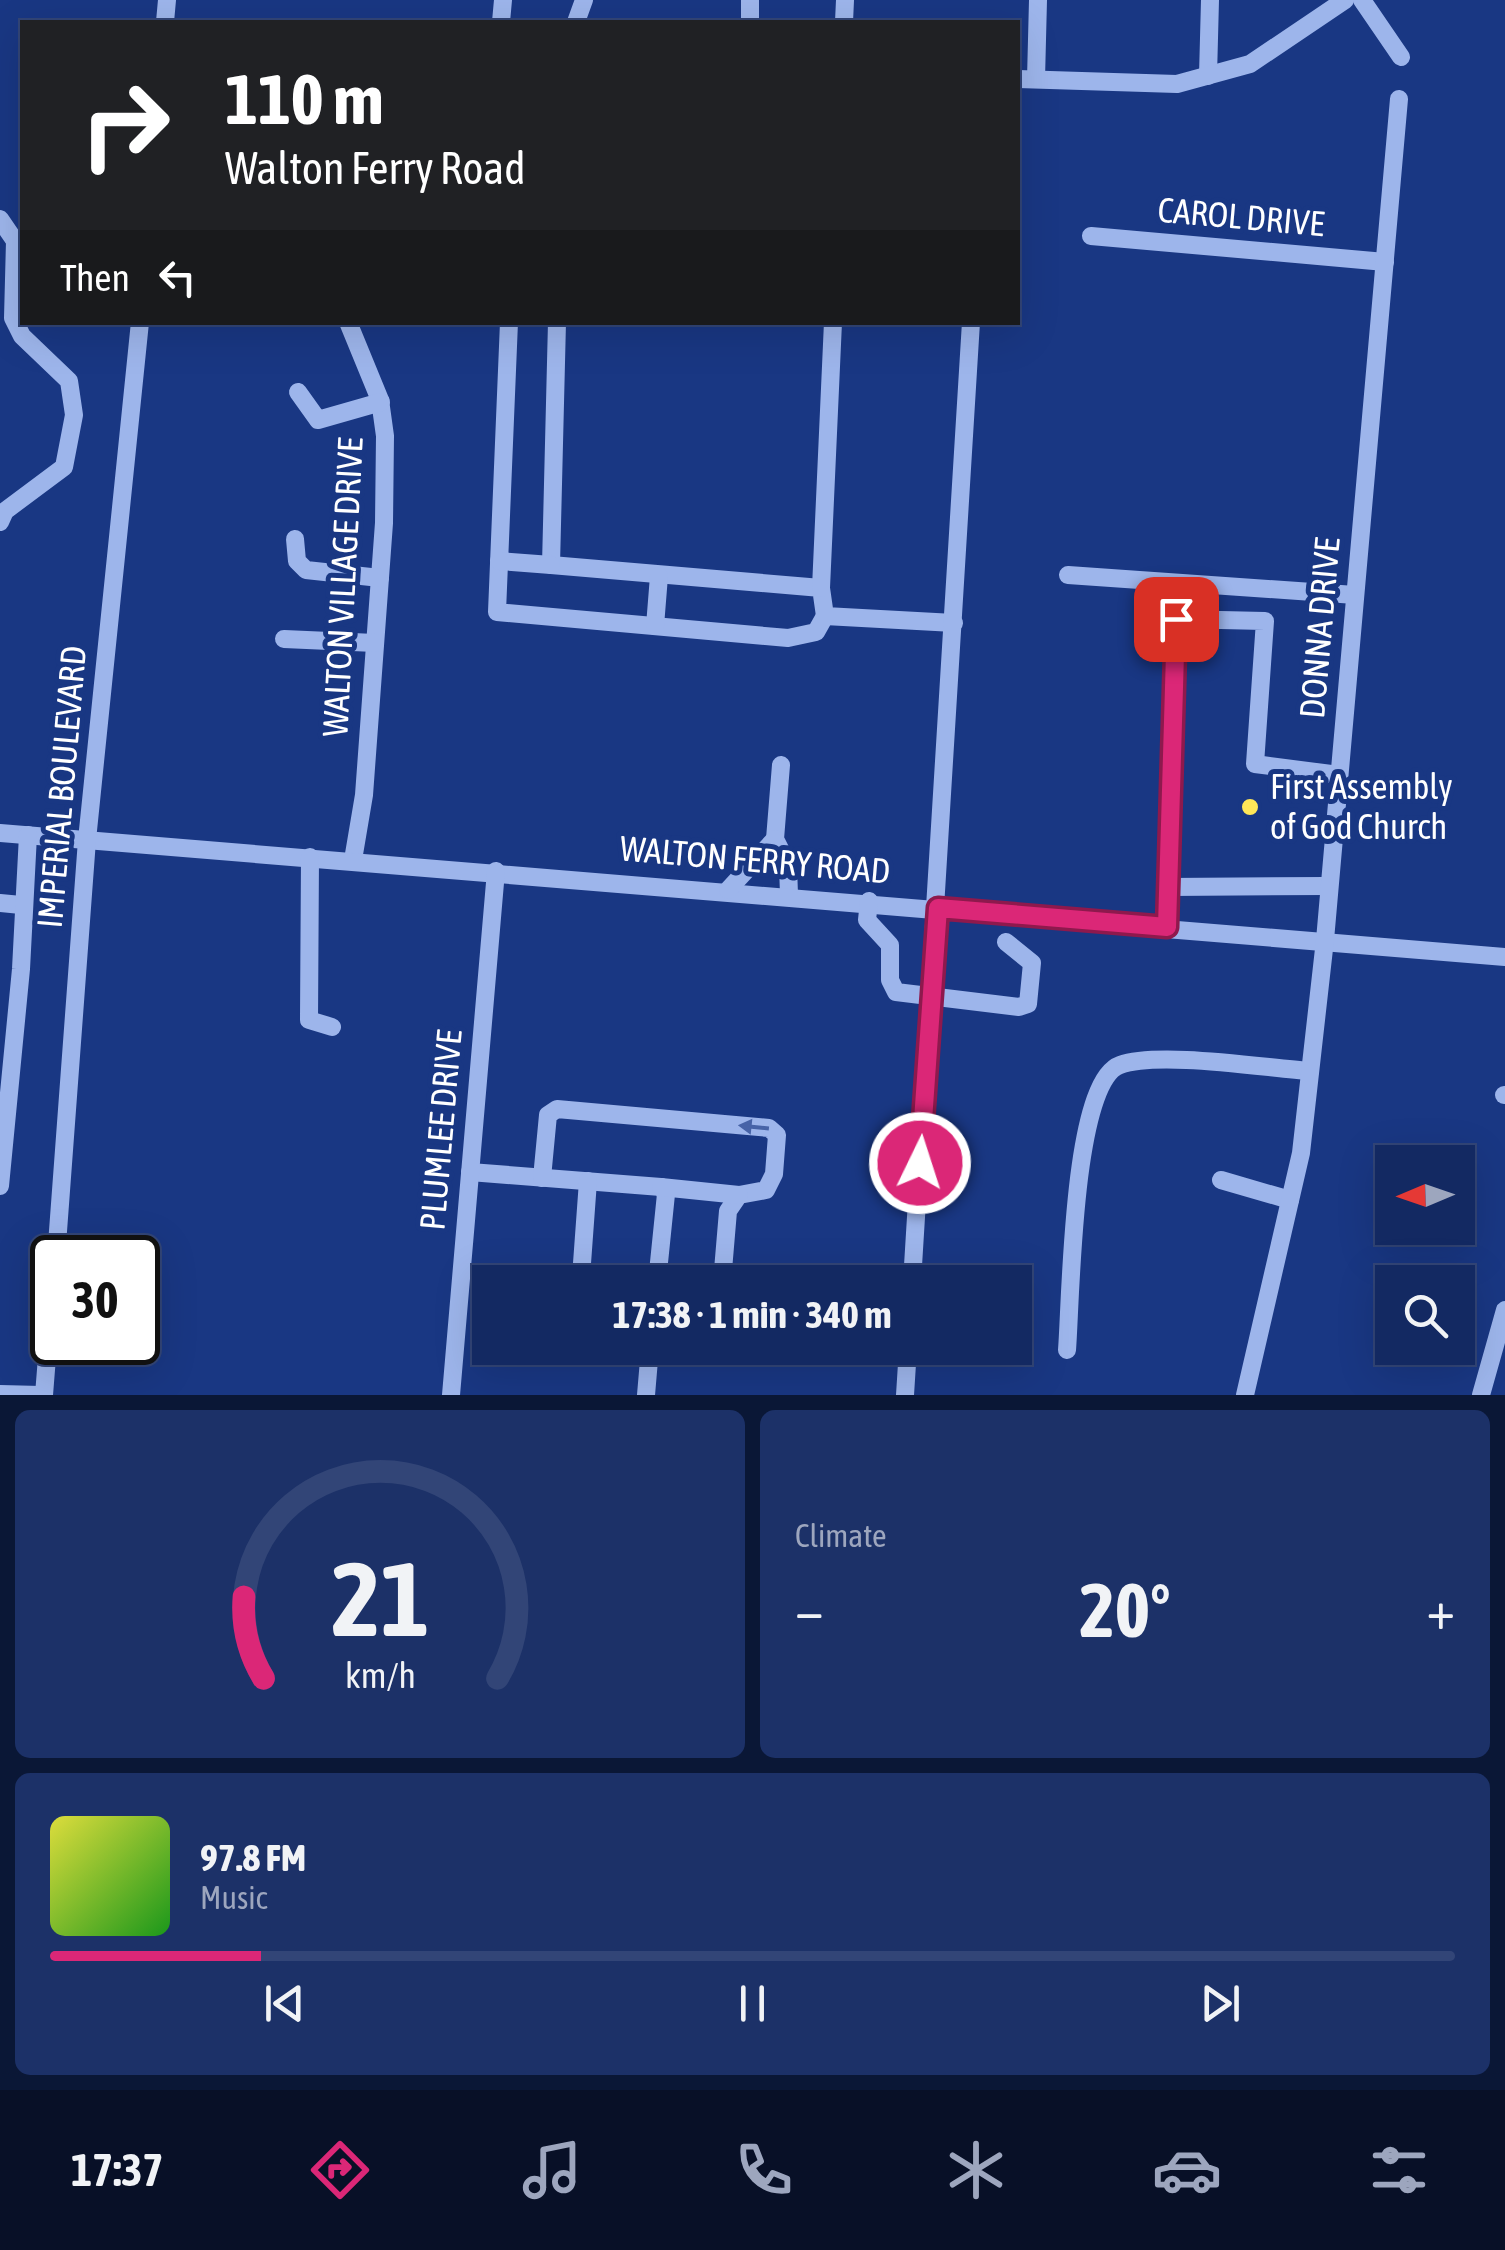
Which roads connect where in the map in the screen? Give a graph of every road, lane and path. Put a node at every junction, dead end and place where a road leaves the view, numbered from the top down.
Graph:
1 (1038, 0) edge
2 (1210, 0) edge
3 (1346, 0) edge
4 (1362, 0) edge
5 (1401, 57) dead end
6 (1208, 76) junction
7 (1027, 79) edge
8 (1399, 100) dead end
9 (0, 220) edge
10 (1091, 236) dead end
11 (1384, 262) junction
12 (140, 325) edge
13 (349, 325) edge
14 (509, 325) edge
15 (557, 325) edge
16 (833, 325) edge
17 (971, 325) edge
18 (298, 392) dead end
19 (380, 402) junction
20 (0, 522) edge
21 (295, 539) dead end
22 (499, 562) junction
23 (551, 565) junction
24 (1068, 575) dead end
25 (660, 576) junction
26 (380, 578) junction
27 (1238, 586) junction
28 (821, 588) junction
29 (1355, 595) junction
30 (825, 616) junction
31 (1237, 621) junction
32 (954, 623) junction
33 (654, 626) junction
34 (284, 640) dead end
35 (375, 643) junction
36 (781, 765) dead end
37 (1340, 774) junction
38 (0, 833) edge
39 (28, 835) junction
40 (775, 839) junction
41 (87, 840) junction
42 (310, 857) junction
43 (352, 860) junction
44 (496, 871) junction
45 (1328, 886) junction
46 (1168, 887) junction
47 (728, 890) junction
48 (789, 895) junction
49 (870, 901) junction
50 (0, 903) edge
51 (21, 906) junction
52 (938, 908) junction
53 (1167, 927) junction
54 (1325, 940) junction
55 (1006, 942) dead end
56 (1505, 957) edge
57 (932, 997) junction
58 (332, 1027) dead end
59 (1310, 1070) junction
60 (470, 1172) junction
61 (542, 1178) junction
62 (1222, 1180) dead end
63 (588, 1181) junction
64 (0, 1186) edge
65 (662, 1187) junction
66 (739, 1195) junction
67 (1290, 1200) junction
68 (58, 1235) edge
69 (582, 1265) edge
70 (659, 1265) edge
71 (723, 1265) edge
72 (913, 1265) edge
73 (1505, 1310) edge
74 (1067, 1350) dead end
75 (45, 1365) edge
76 (649, 1365) edge
77 (907, 1365) edge
78 (0, 1394) edge
79 (42, 1395) edge
80 (452, 1395) edge
81 (646, 1395) edge
82 (905, 1395) edge
83 (1245, 1395) edge
84 (1480, 1395) edge

1 - 7 street
2 - 6 street
3 - 6 street
4 - 5 street
6 - 7 street
8 - 11 street, DONNA DRIVE
9 - 20 street
10 - 11 street, CAROL DRIVE
11 - 29 street, DONNA DRIVE
12 - 41 street, IMPERIAL BOULEVARD
13 - 19 street, WALTON VILLAGE DRIVE
14 - 22 street
15 - 23 street
16 - 28 street
17 - 32 street
18 - 19 street
19 - 26 street, WALTON VILLAGE DRIVE
21 - 26 street
22 - 23 street
22 - 33 street
23 - 25 street
24 - 27 street
25 - 28 street
25 - 33 street
26 - 35 street, WALTON VILLAGE DRIVE
27 - 29 street
27 - 31 street
28 - 30 street
29 - 37 street, DONNA DRIVE
30 - 32 street
30 - 33 street
31 - 37 street
31 - 46 street
32 - 52 street
34 - 35 street
35 - 43 street, WALTON VILLAGE DRIVE
36 - 40 street
37 - 45 street, DONNA DRIVE
38 - 39 street, WALTON FERRY ROAD
39 - 41 street, WALTON FERRY ROAD
39 - 51 street
40 - 47 street
40 - 48 street
41 - 42 street, WALTON FERRY ROAD
41 - 68 street, IMPERIAL BOULEVARD
42 - 43 street, WALTON FERRY ROAD
42 - 58 street
43 - 44 street, WALTON FERRY ROAD
44 - 47 street, WALTON FERRY ROAD
44 - 60 street, PLUMLEE DRIVE
45 - 46 street
45 - 54 street, DONNA DRIVE
46 - 53 street
47 - 48 street, WALTON FERRY ROAD
48 - 49 street, WALTON FERRY ROAD
49 - 52 street, WALTON FERRY ROAD
49 - 57 street
50 - 51 street
51 - 64 street
52 - 53 street, WALTON FERRY ROAD
52 - 57 street
53 - 54 street, WALTON FERRY ROAD
54 - 56 street, WALTON FERRY ROAD
54 - 59 street, DONNA DRIVE
55 - 57 street
57 - 72 street
59 - 67 street, DONNA DRIVE
59 - 74 street
60 - 61 street
60 - 80 street, PLUMLEE DRIVE
61 - 63 street
66 -> 61 street
62 - 67 street
63 - 65 street
63 - 69 street
65 - 66 street
65 - 70 street
66 - 71 street
67 - 83 street, DONNA DRIVE
73 - 84 street
75 - 79 street
76 - 81 street
77 - 82 street
78 - 79 street

